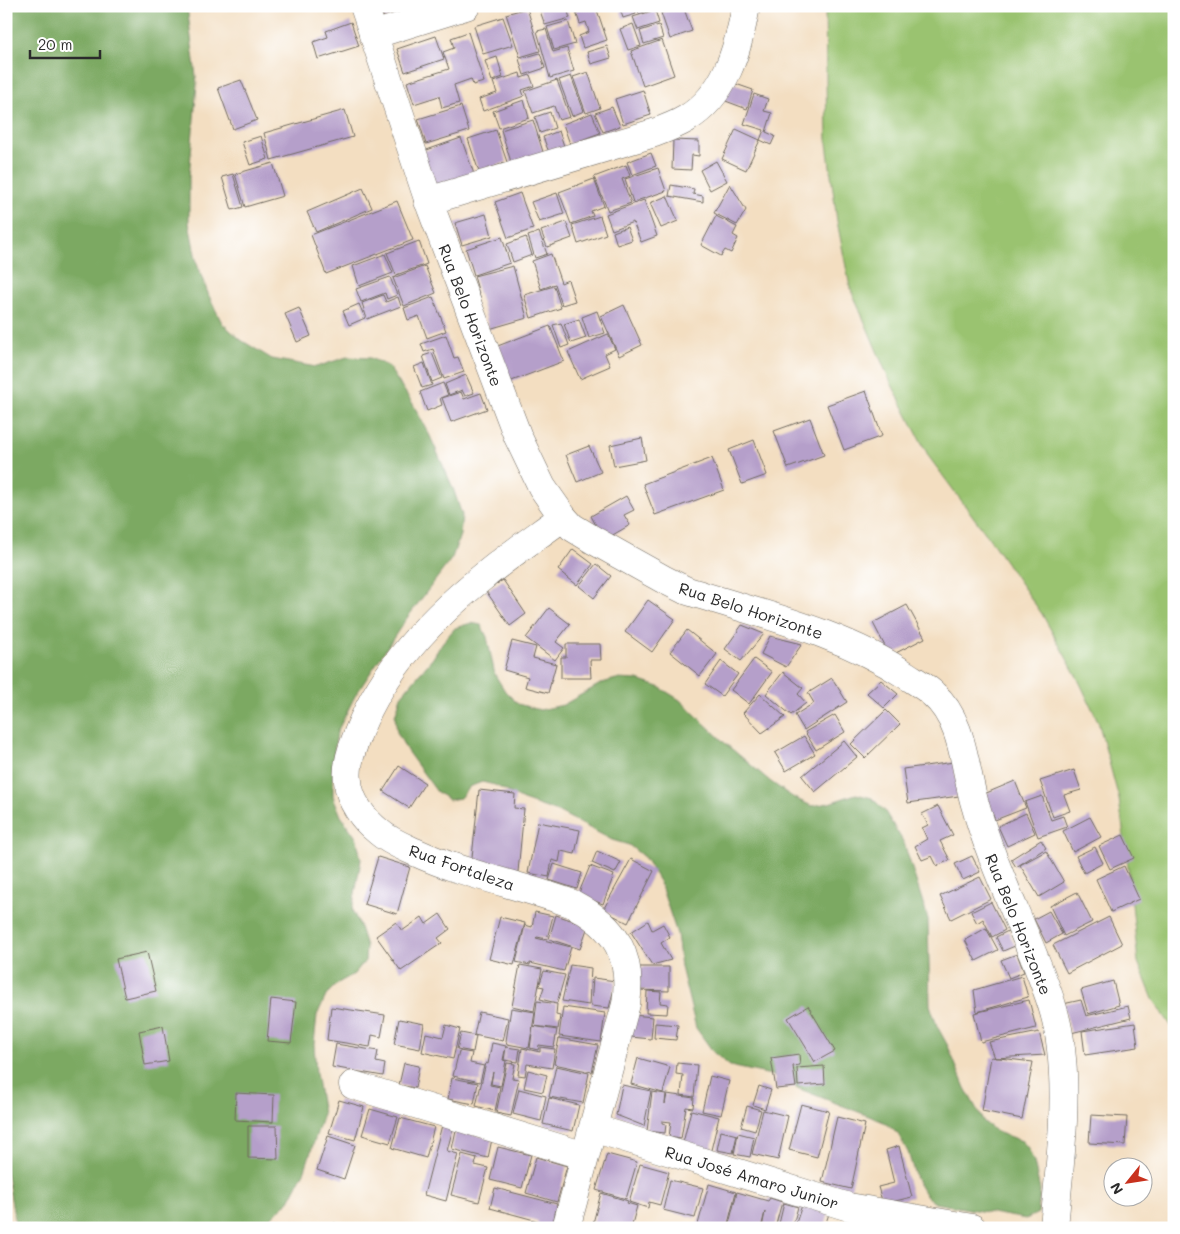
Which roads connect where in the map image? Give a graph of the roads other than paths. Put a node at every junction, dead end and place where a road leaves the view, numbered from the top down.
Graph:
1 (364, 6) edge
2 (466, 6) edge
3 (746, 6) edge
4 (373, 35) junction
5 (428, 201) junction
6 (563, 517) junction
7 (353, 1085) dead end
8 (593, 1128) junction
9 (586, 1156) junction
10 (845, 1217) edge
11 (566, 1228) edge
12 (972, 1228) edge
13 (1054, 1228) edge

1 - 4 street, Rua Belo Horizonte
2 - 4 street
3 - 5 street
4 - 5 street, Rua Belo Horizonte
5 - 6 street, Rua Belo Horizonte
6 - 8 street, Rua Fortaleza
6 - 13 street, Rua Belo Horizonte
7 - 9 street
8 - 9 street, Rua Fortaleza
8 - 10 street, Rua José Amaro Junior
9 - 11 street, Rua Fortaleza
10 - 12 street, Rua José Amaro Junior

